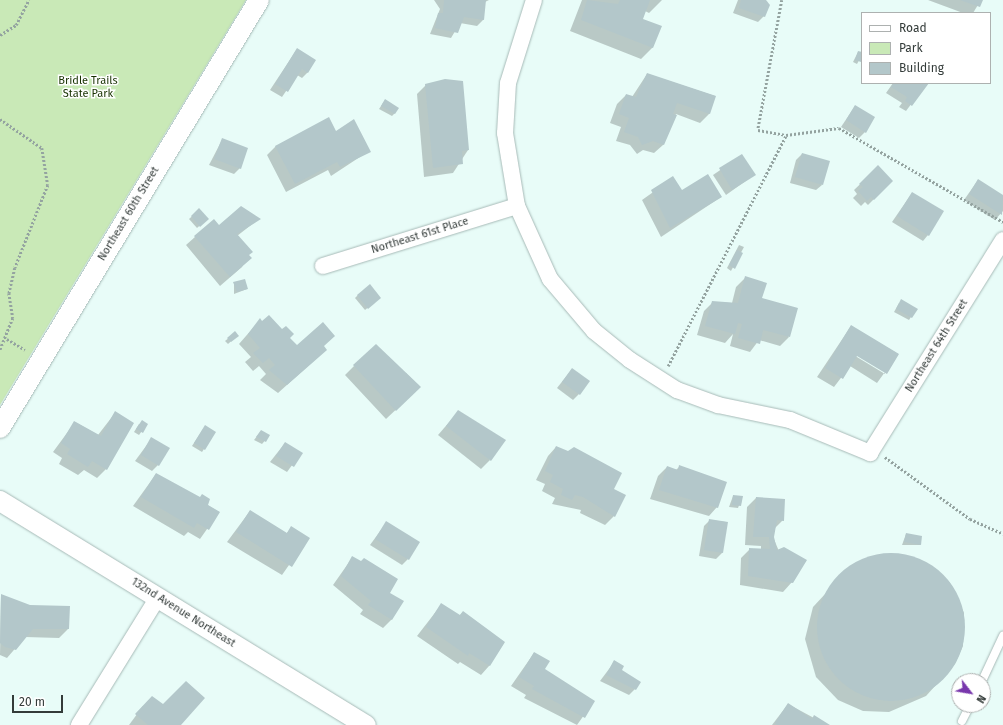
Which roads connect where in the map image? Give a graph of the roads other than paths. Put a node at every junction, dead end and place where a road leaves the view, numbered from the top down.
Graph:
1 (258, 0) edge
2 (534, 0) edge
3 (517, 206) junction
4 (1003, 240) edge
5 (323, 266) dead end
6 (0, 428) edge
7 (0, 501) edge
8 (158, 597) junction
9 (1003, 636) edge
10 (986, 673) edge
11 (966, 713) edge
12 (962, 721) dead end
13 (79, 725) edge
14 (366, 725) edge

1 - 6 street, Northeast 60th Street
2 - 3 street
3 - 4 street, Northeast 64th Street
3 - 5 street, Northeast 61st Place
7 - 8 street, 132nd Avenue Northeast
8 - 13 street
8 - 14 street, 132nd Avenue Northeast
9 - 10 lane
11 - 12 lane

